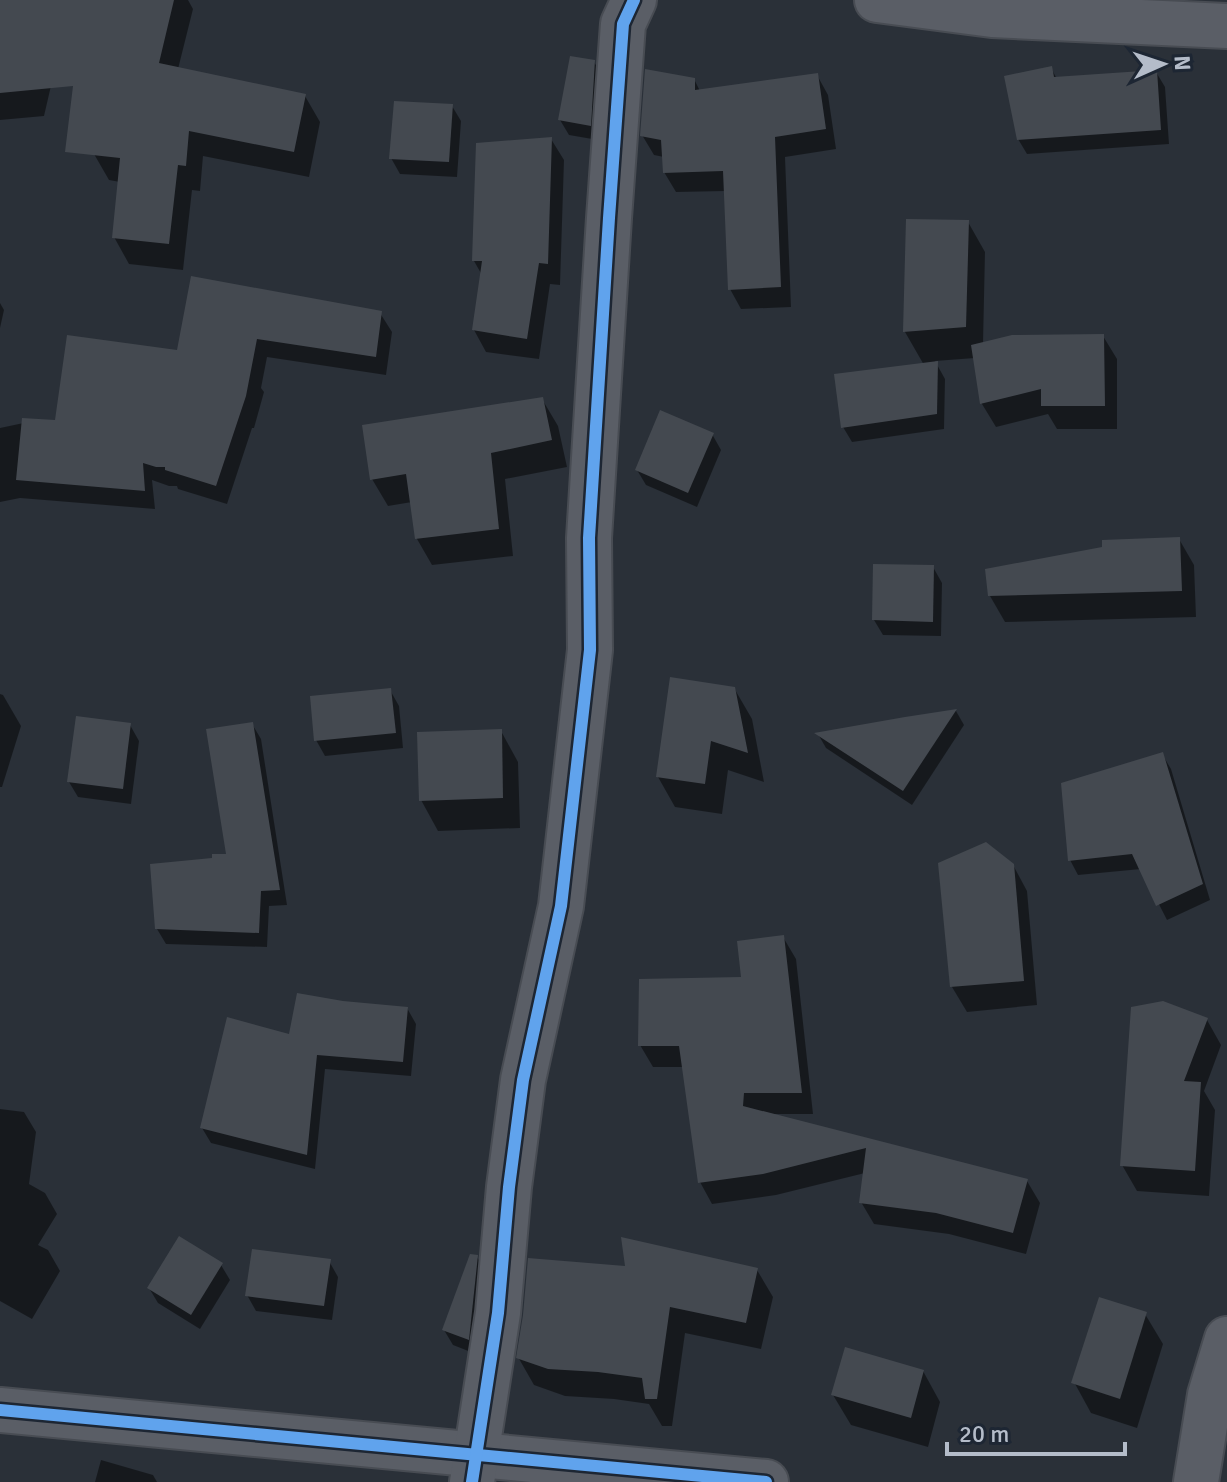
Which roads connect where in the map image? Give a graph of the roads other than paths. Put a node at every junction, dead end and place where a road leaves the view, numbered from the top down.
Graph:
1 (634, 0) edge
2 (877, 0) edge
3 (1227, 26) edge
4 (1227, 1339) edge
5 (0, 1410) edge
6 (474, 1468) edge
7 (766, 1482) edge
8 (1196, 1482) edge

1 - 6 street
2 - 3 street
4 - 8 street
5 - 6 street
6 - 7 street

